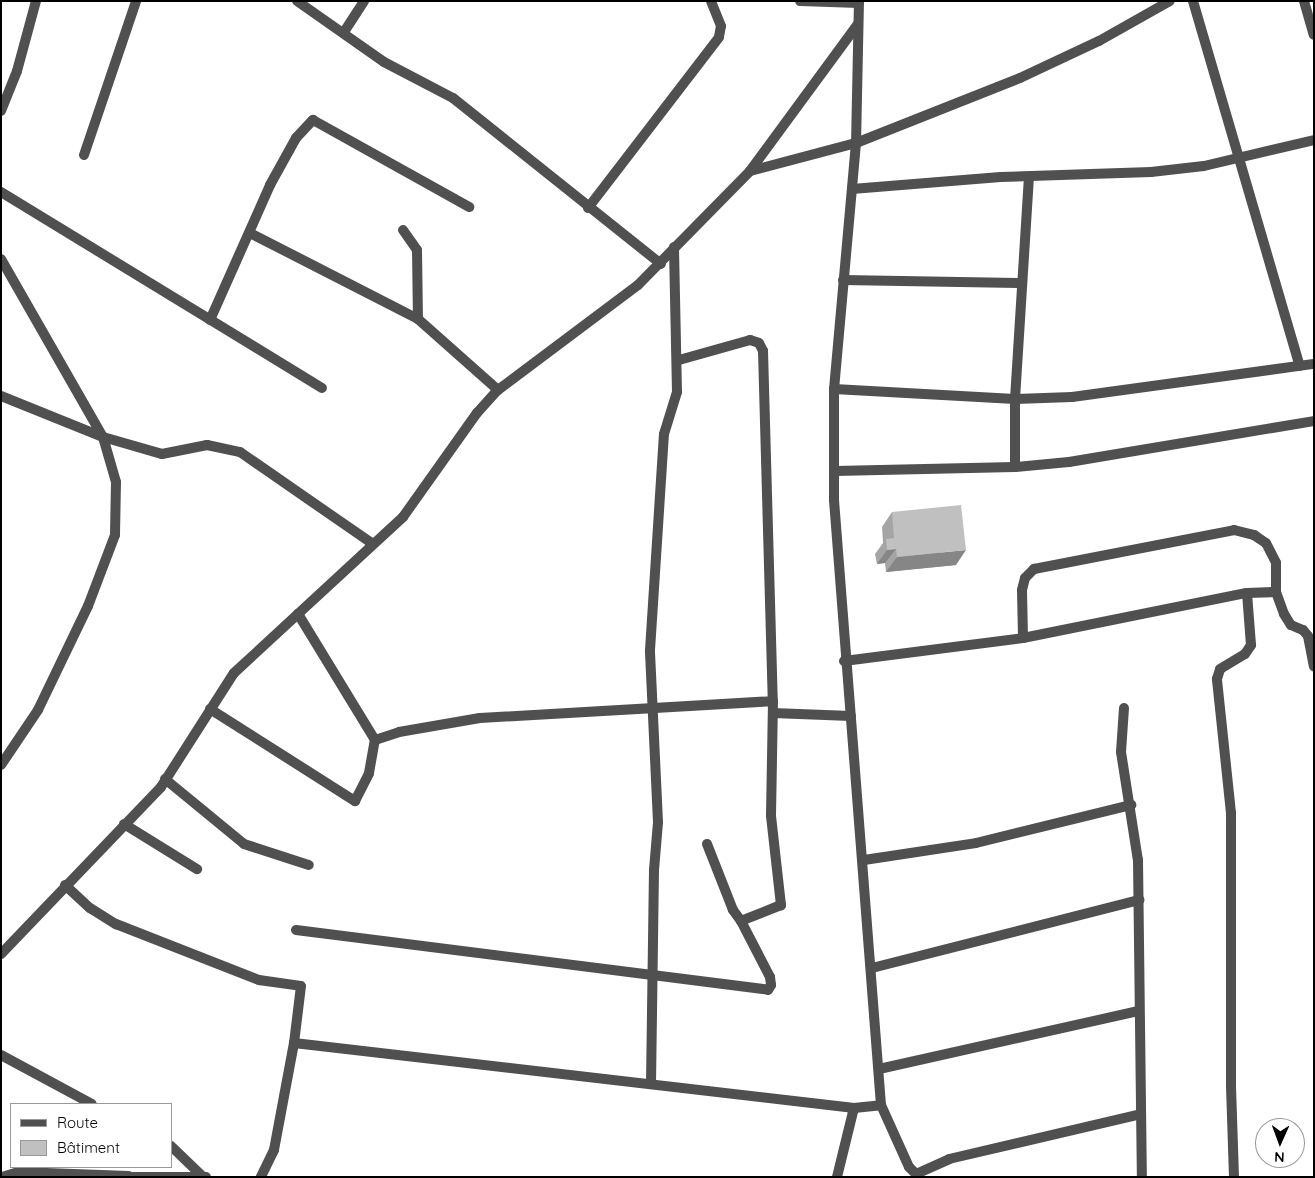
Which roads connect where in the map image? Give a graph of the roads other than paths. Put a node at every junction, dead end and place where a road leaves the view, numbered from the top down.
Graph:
1 (36, 1) edge
2 (136, 1) edge
3 (297, 1) edge
4 (364, 1) edge
5 (712, 1) edge
6 (800, 1) edge
7 (1170, 1) edge
8 (1194, 1) edge
9 (1304, 1) edge
10 (859, 2) edge
11 (858, 24) junction
12 (344, 32) junction
13 (1314, 35) edge
14 (1, 111) edge
15 (1314, 140) edge
16 (856, 143) junction
17 (84, 155) dead end
18 (1241, 157) junction
19 (750, 171) junction
20 (1029, 177) junction
21 (852, 190) junction
22 (1, 192) edge
23 (469, 207) dead end
24 (588, 208) junction
25 (404, 230) dead end
26 (250, 233) junction
27 (674, 247) junction
28 (1, 259) edge
29 (661, 264) junction
30 (842, 280) junction
31 (1022, 283) junction
32 (418, 318) junction
33 (210, 320) junction
34 (679, 360) junction
35 (1314, 364) edge
36 (1300, 366) junction
37 (322, 388) dead end
38 (834, 389) junction
39 (498, 390) junction
40 (1, 396) edge
41 (1015, 399) junction
42 (1314, 421) edge
43 (103, 437) junction
44 (1015, 467) junction
45 (835, 471) junction
46 (374, 544) junction
47 (1276, 592) junction
48 (1246, 594) junction
49 (298, 614) junction
50 (1023, 638) junction
51 (844, 661) junction
52 (1314, 666) edge
53 (773, 700) junction
54 (652, 707) junction
55 (1124, 708) dead end
56 (210, 709) junction
57 (773, 713) junction
58 (851, 716) junction
59 (375, 740) junction
60 (1, 765) edge
61 (165, 780) junction
62 (1131, 805) junction
63 (124, 824) junction
64 (707, 844) dead end
65 (864, 860) junction
66 (309, 865) dead end
67 (197, 869) dead end
68 (64, 885) junction
69 (1138, 900) junction
70 (742, 921) junction
71 (296, 930) dead end
72 (1, 954) edge
73 (872, 968) junction
74 (655, 975) junction
75 (1139, 1011) junction
76 (294, 1042) junction
77 (1, 1055) edge
78 (879, 1069) junction
79 (651, 1084) junction
80 (90, 1103) edge
81 (881, 1106) junction
82 (854, 1108) junction
83 (1141, 1114) junction
84 (172, 1147) edge
85 (918, 1175) edge
86 (127, 1176) edge
87 (203, 1176) edge
88 (2, 1177) edge
89 (261, 1177) edge
90 (837, 1177) edge
91 (1142, 1177) edge
92 (1234, 1177) edge

1 - 14 street
2 - 17 street
3 - 12 street
4 - 12 street
5 - 24 street
6 - 10 street
7 - 16 street
8 - 18 street
9 - 13 street
10 - 11 street
11 - 16 street
11 - 19 street
12 - 24 street
15 - 18 street
16 - 19 street
16 - 21 street
18 - 20 street
18 - 36 street
19 - 27 street
20 - 21 street
20 - 31 street
21 - 30 street
22 - 33 street
23 - 26 street
24 - 29 street
25 - 32 street
26 - 32 street
26 - 33 street
27 - 29 street
27 - 34 street
28 - 43 street
29 - 39 street
30 - 31 street
30 - 38 street
31 - 41 street
32 - 39 street
33 - 37 street
34 - 53 street
34 - 54 street
35 - 36 street
36 - 41 street
38 - 41 street
38 - 45 street
39 - 46 street
40 - 43 street
41 - 44 street
42 - 44 street
43 - 46 street
43 - 60 street
44 - 45 street
45 - 51 street
46 - 49 street
47 - 48 street
47 - 50 street
47 - 52 street
48 - 50 street
48 - 92 street
49 - 56 street
49 - 59 street
50 - 51 street
51 - 58 street
53 - 54 street
53 - 57 street
54 - 59 street
54 - 74 street
55 - 62 street
56 - 59 street
56 - 61 street
57 - 58 street
57 - 70 street
58 - 65 street
61 - 63 street
61 - 66 street
62 - 65 street
62 - 69 street
63 - 67 street
63 - 68 street
64 - 70 street
65 - 73 street
68 - 72 street
68 - 76 street
69 - 73 street
69 - 75 street
70 - 74 street
71 - 74 street
73 - 78 street
74 - 79 street
75 - 78 street
75 - 83 street
76 - 79 street
76 - 89 street
77 - 80 street
78 - 81 street
79 - 82 street
81 - 82 street
81 - 85 street
82 - 90 street
83 - 85 street
83 - 91 street
84 - 87 street
86 - 87 street
86 - 88 street

